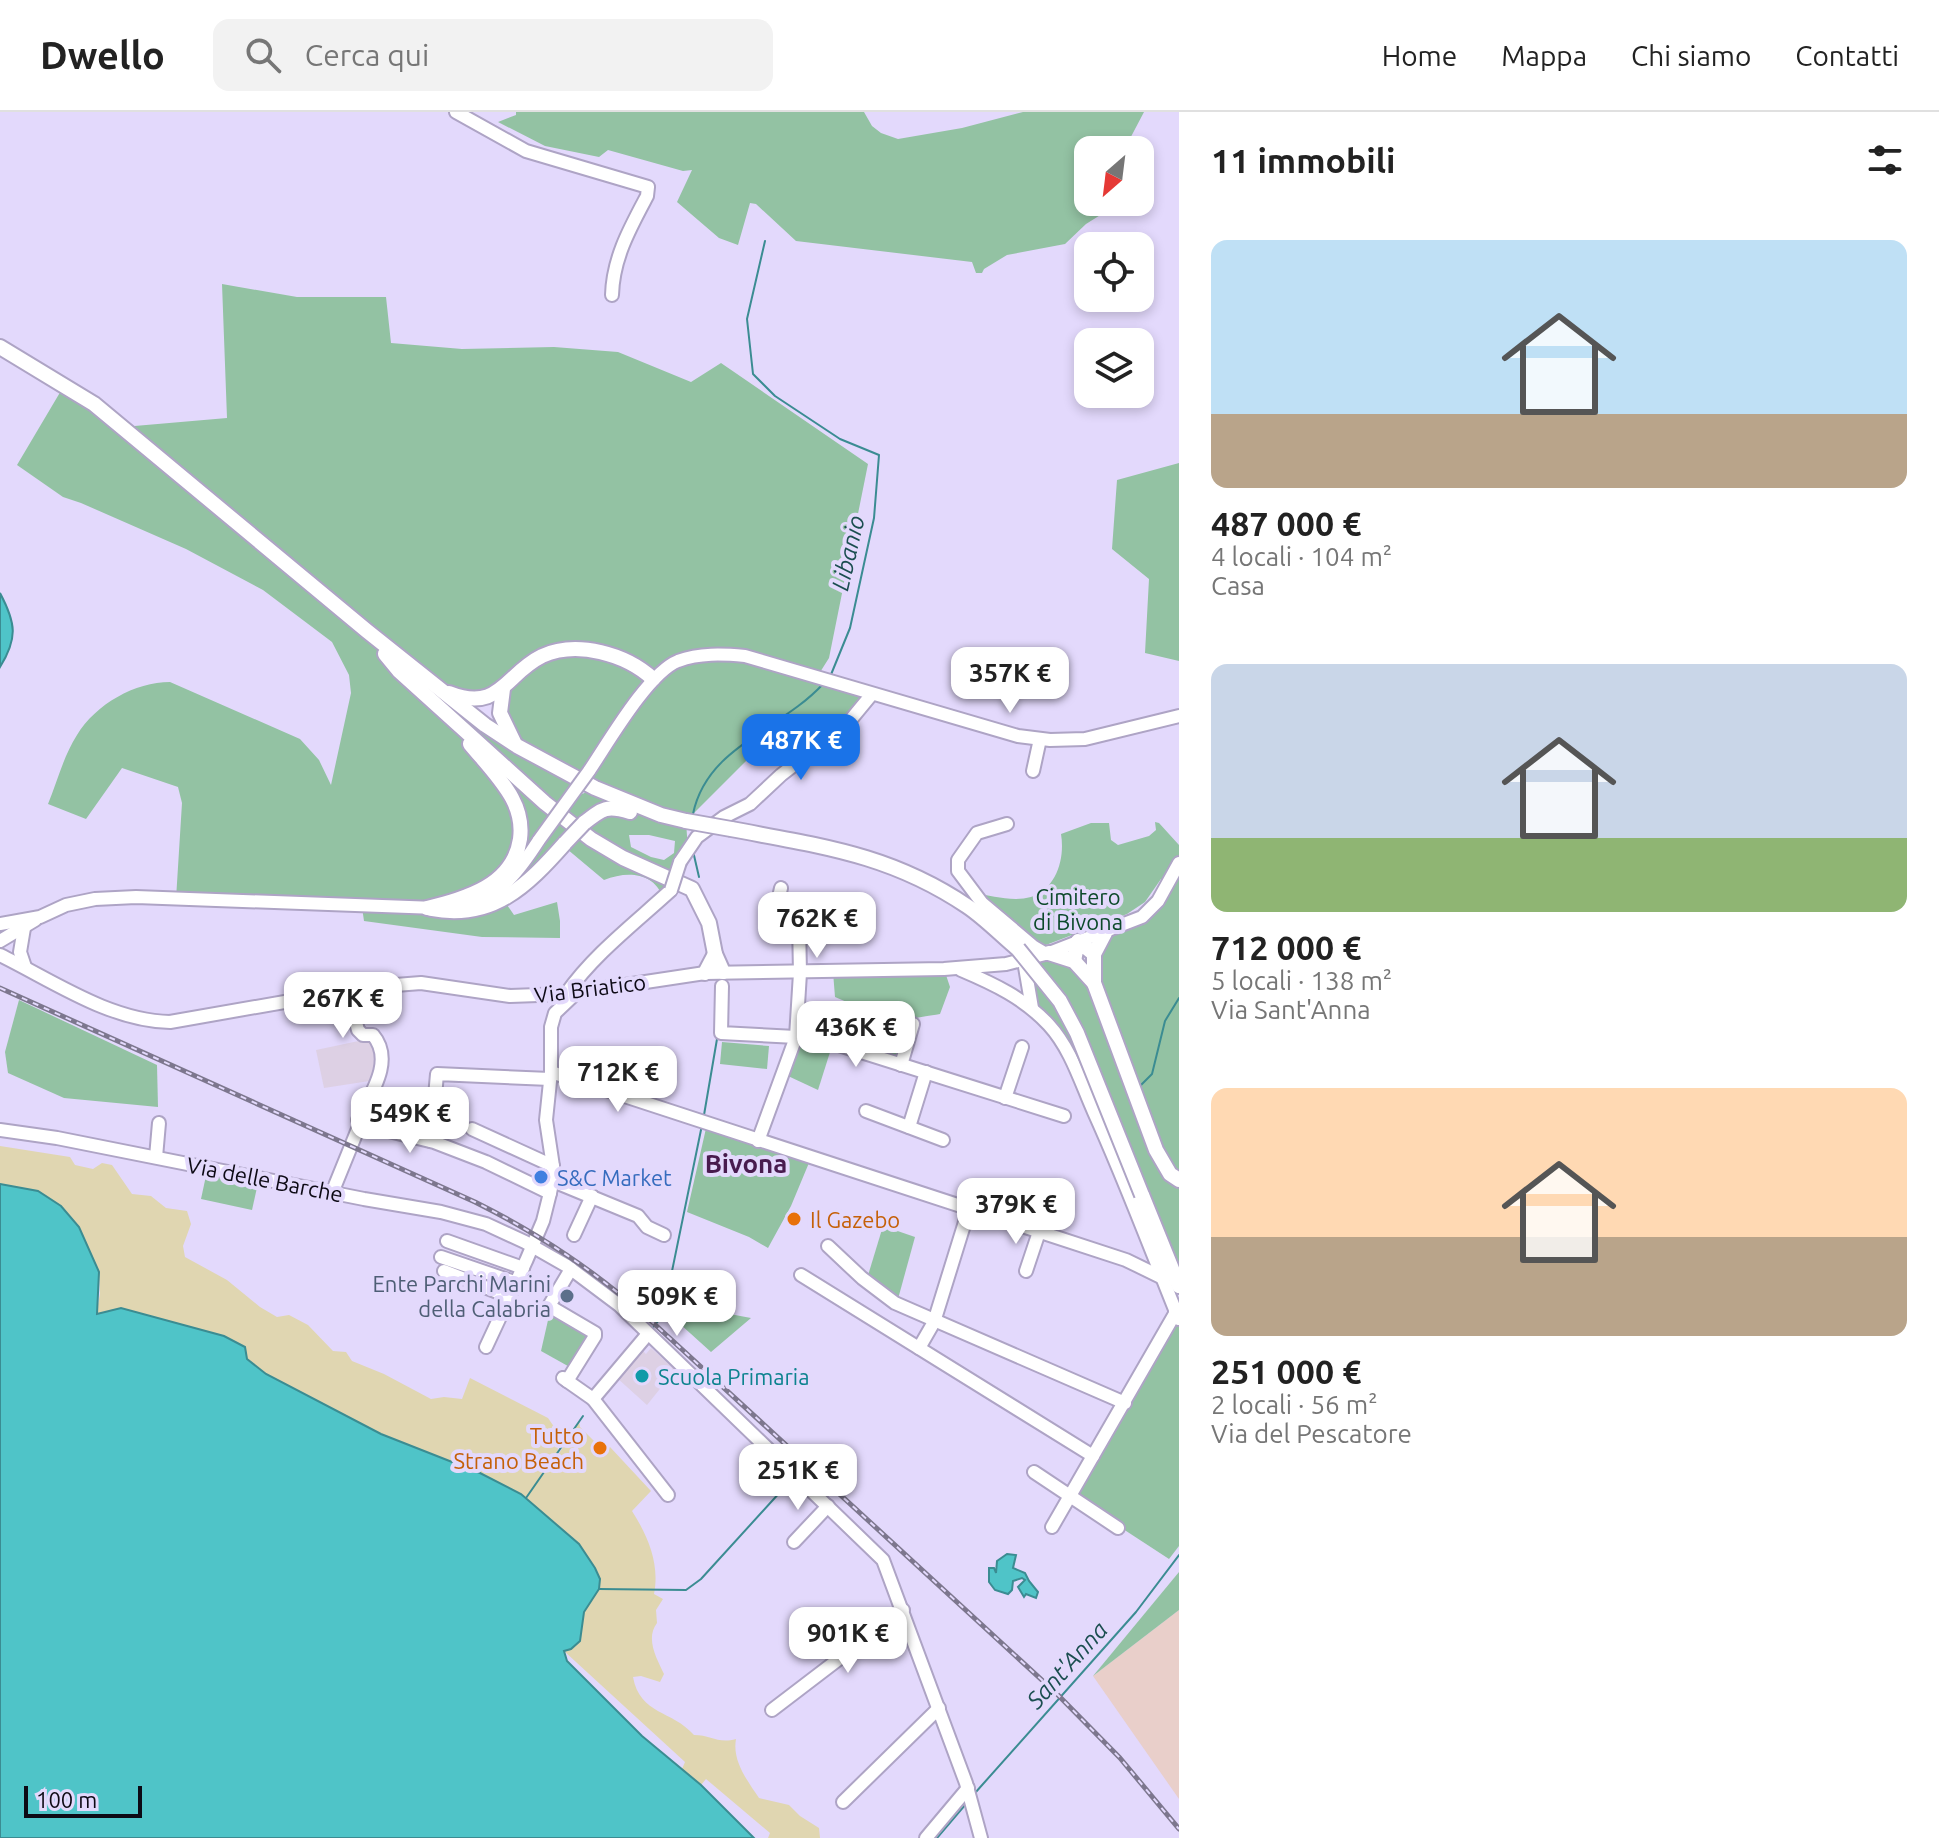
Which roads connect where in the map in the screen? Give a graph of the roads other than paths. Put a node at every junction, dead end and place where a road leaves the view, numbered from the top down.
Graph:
1 (456, 112) edge
2 (612, 295) dead end
3 (0, 347) edge
4 (367, 631) junction
5 (653, 679) junction
6 (437, 689) junction
7 (503, 689) junction
8 (872, 694) junction
9 (445, 712) junction
10 (1179, 716) edge
11 (1040, 739) junction
12 (517, 746) junction
13 (1033, 771) dead end
14 (661, 815) junction
15 (1007, 824) dead end
16 (1179, 863) edge
17 (781, 888) dead end
18 (427, 908) junction
19 (40, 917) junction
20 (0, 924) edge
21 (24, 928) junction
22 (1105, 933) junction
23 (0, 941) edge
24 (1078, 941) junction
25 (715, 954) junction
26 (1044, 954) junction
27 (1094, 954) junction
28 (0, 955) edge
29 (1074, 961) junction
30 (1006, 964) junction
31 (25, 967) junction
32 (957, 968) junction
33 (705, 973) junction
34 (800, 973) junction
35 (1025, 978) junction
36 (722, 979) junction
37 (1094, 983) junction
38 (1005, 989) junction
39 (348, 992) junction
40 (570, 994) junction
41 (1032, 1008) junction
42 (913, 1024) dead end
43 (796, 1037) junction
44 (1022, 1047) dead end
45 (901, 1065) junction
46 (926, 1072) junction
47 (551, 1075) junction
48 (1005, 1098) junction
49 (866, 1111) dead end
50 (1064, 1116) dead end
51 (159, 1123) dead end
52 (360, 1124) junction
53 (909, 1127) junction
54 (472, 1129) dead end
55 (0, 1130) edge
56 (943, 1140) dead end
57 (431, 1141) junction
58 (758, 1141) junction
59 (156, 1157) junction
60 (553, 1166) junction
61 (1179, 1180) edge
62 (552, 1187) junction
63 (332, 1193) junction
64 (592, 1196) junction
65 (969, 1209) junction
66 (1039, 1232) junction
67 (574, 1235) dead end
68 (664, 1235) dead end
69 (447, 1241) dead end
70 (528, 1244) junction
71 (828, 1246) dead end
72 (441, 1257) dead end
73 (1174, 1264) edge
74 (523, 1268) junction
75 (571, 1269) junction
76 (444, 1271) dead end
77 (1026, 1271) dead end
78 (801, 1275) dead end
79 (1163, 1278) junction
80 (517, 1283) junction
81 (1179, 1286) edge
82 (510, 1297) junction
83 (1178, 1315) edge
84 (934, 1322) junction
85 (647, 1335) junction
86 (486, 1347) dead end
87 (919, 1348) junction
88 (593, 1399) junction
89 (1125, 1403) junction
90 (1093, 1456) junction
91 (1034, 1472) dead end
92 (668, 1495) dead end
93 (1071, 1495) junction
94 (828, 1506) junction
95 (1052, 1527) dead end
96 (1118, 1528) dead end
97 (794, 1542) dead end
98 (903, 1610) junction
99 (939, 1708) junction
100 (772, 1710) dead end
101 (968, 1788) junction
102 (843, 1802) dead end
103 (926, 1838) edge
104 (981, 1838) edge

1 - 2 street
3 - 4 main road
4 - 6 main road
4 - 9 main road
5 - 7 main road
5 - 8 street
5 - 18 street, bridge
6 - 7 main road
6 - 12 main road
7 - 12 main road
8 - 11 street
8 - 40 street, bridge
9 - 18 main road
9 - 25 main road
10 - 11 street
11 - 13 street
12 - 14 main road
14 - 18 main road, bridge
14 - 73 main road, bridge
15 - 26 street
16 - 22 street, Via Briatico
17 - 34 street
18 - 19 street
19 - 20 street
19 - 21 street
21 - 23 street
21 - 31 street
22 - 24 street, Via Briatico
22 - 27 main road
24 - 26 street, Via Briatico
24 - 27 main road
24 - 29 main road
25 - 33 main road
25 - 36 main road
26 - 29 main road
26 - 30 street, Via Briatico
26 - 35 street
27 - 37 main road
28 - 31 street, Via Briatico
29 - 37 main road
30 - 32 street, Via Briatico
30 - 35 street
30 - 38 street
31 - 39 street, Via Briatico
32 - 34 street, Via Briatico
32 - 38 street
33 - 36 street, Via Briatico
33 - 40 street, Via Briatico
34 - 36 street, Via Briatico
34 - 43 street
35 - 41 street
36 - 43 street
37 - 61 main road
38 - 41 street
39 - 40 street, Via Briatico
39 - 52 street
40 - 47 street
41 - 79 street
42 - 45 street
43 - 45 street
43 - 58 street
44 - 48 street
45 - 46 street
46 - 48 street
46 - 53 street
47 - 57 street
47 - 58 street
47 - 60 street
48 - 50 street
49 - 53 street
51 - 59 street
52 - 57 street
52 - 63 street
53 - 56 street
54 - 60 street
55 - 59 street, Via delle Barche
57 - 62 street
58 - 65 street
59 - 63 street, Via delle Barche
60 - 62 street
62 - 64 street
62 - 70 street
63 - 70 street, Via delle Barche
64 - 67 street
64 - 68 street
65 - 66 street
65 - 84 street
66 - 77 street
66 - 79 street
69 - 74 street
70 - 74 street
70 - 75 street, Via delle Barche
71 - 84 street
72 - 80 street
73 - 81 main road
74 - 80 street
75 - 85 street, Via delle Barche
75 - 88 street
76 - 82 street
78 - 87 street
79 - 83 street
80 - 82 street
82 - 86 street
83 - 89 street
84 - 87 street
84 - 89 street
85 - 88 street
85 - 94 street, Via delle Barche
87 - 90 street
88 - 92 street
89 - 90 street
90 - 93 street
91 - 93 street
93 - 95 street
93 - 96 street
94 - 97 street
94 - 98 street, Via delle Barche
98 - 99 street, Via delle Barche
98 - 100 street
99 - 101 street, Via delle Barche
99 - 102 street
101 - 103 street
101 - 104 street, Via delle Barche

